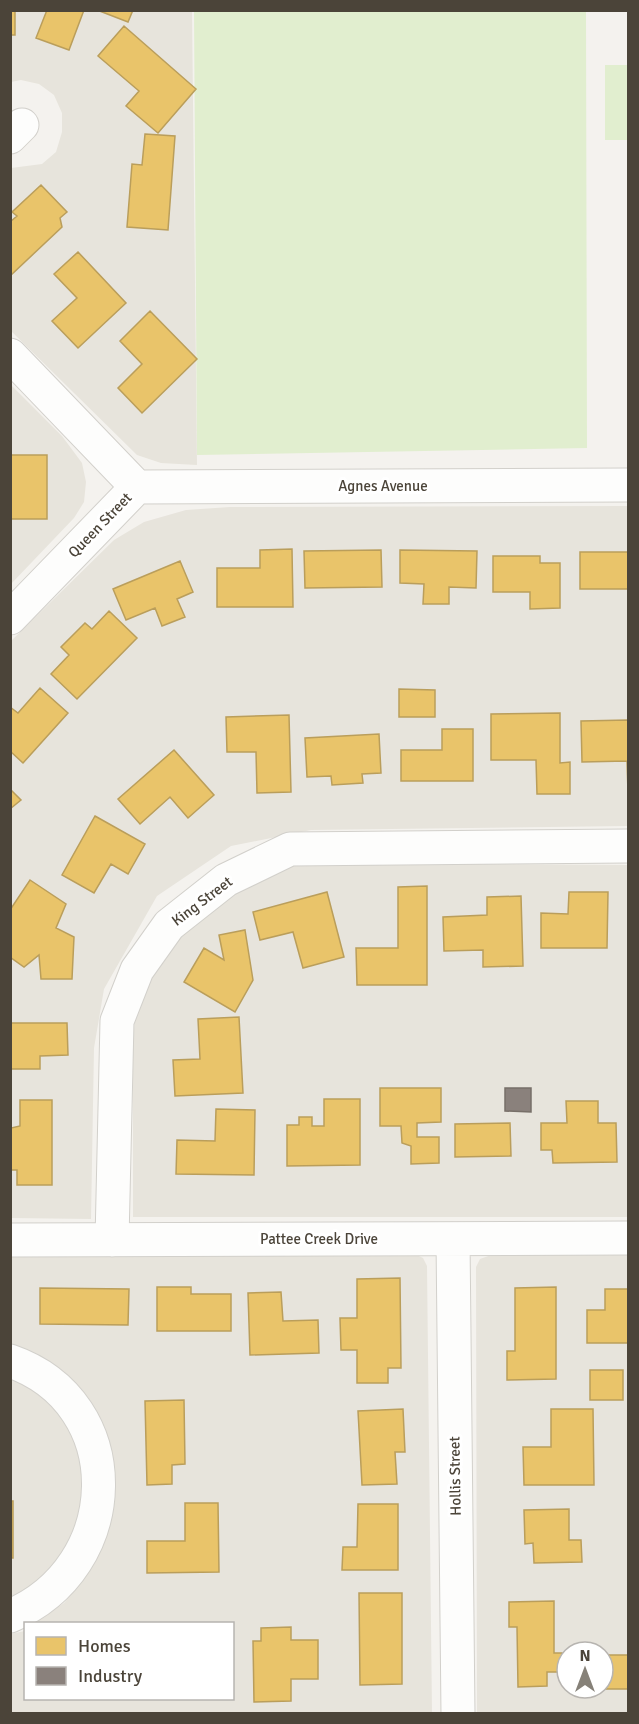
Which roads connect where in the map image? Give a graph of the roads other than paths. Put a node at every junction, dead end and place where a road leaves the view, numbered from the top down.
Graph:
1 (10, 355) edge
2 (628, 485) edge
3 (137, 487) junction
4 (10, 618) edge
5 (628, 846) edge
6 (628, 1238) edge
7 (453, 1239) junction
8 (10, 1240) edge
9 (112, 1240) junction
10 (10, 1360) edge
11 (10, 1616) edge
12 (458, 1713) edge

1 - 3 street, Queen Street
2 - 3 street, Agnes Avenue
3 - 4 street, Queen Street
5 - 9 street, King Street
6 - 7 street, Pattee Creek Drive
7 - 9 street, Pattee Creek Drive
7 - 12 street, Hollis Street
8 - 9 street, Pattee Creek Drive
10 - 11 street

